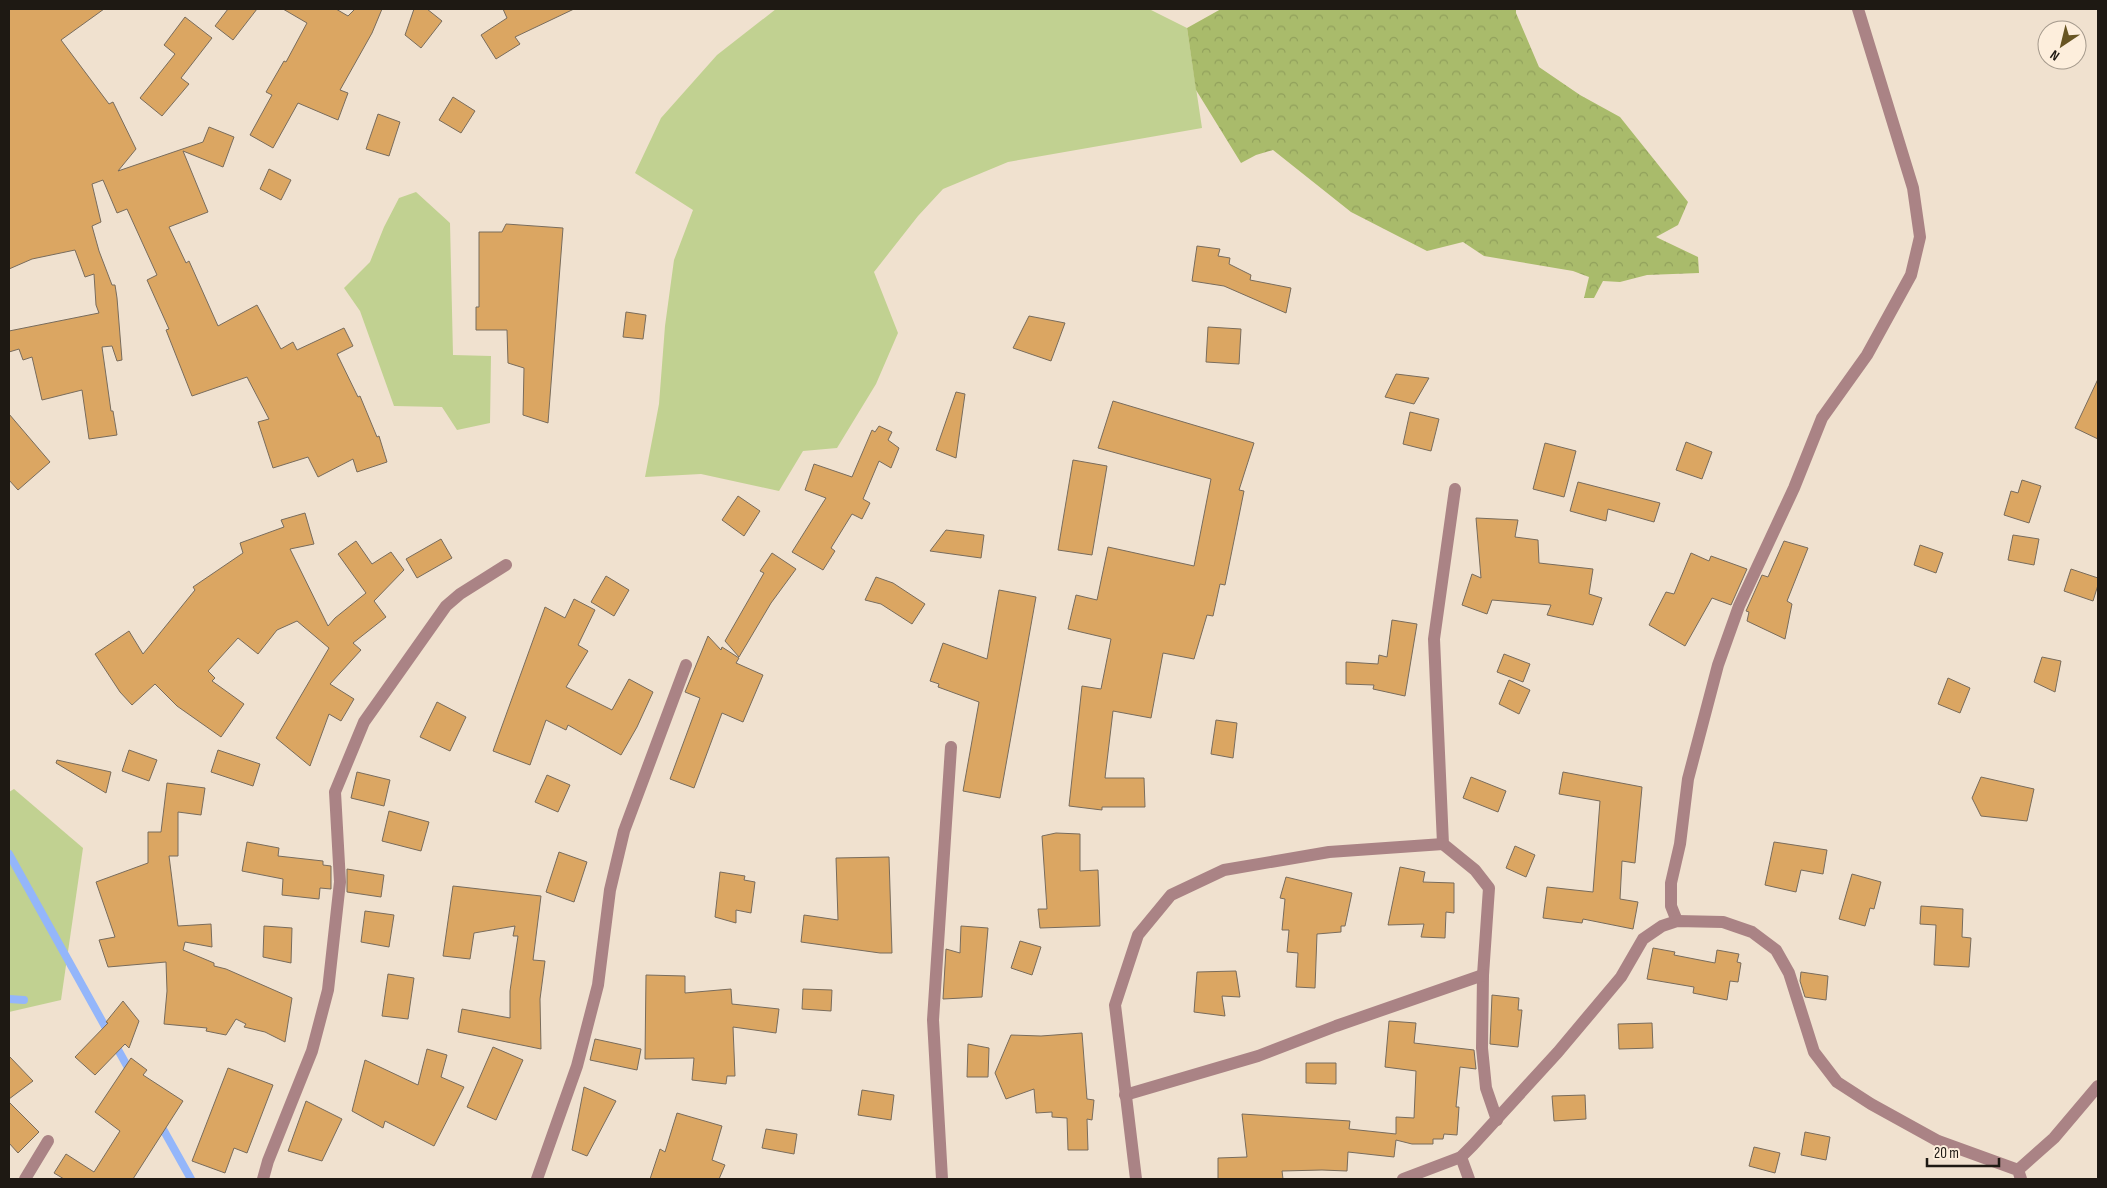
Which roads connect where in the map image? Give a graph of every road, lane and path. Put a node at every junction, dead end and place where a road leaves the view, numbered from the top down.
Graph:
1 (1858, 9) edge
2 (1456, 489) dead end
3 (506, 565) dead end
4 (686, 665) dead end
5 (951, 747) dead end
6 (1444, 844) junction
7 (1676, 921) junction
8 (1483, 975) junction
9 (2098, 1086) edge
10 (1125, 1095) junction
11 (1497, 1120) junction
12 (48, 1141) dead end
13 (1461, 1157) junction
14 (2019, 1174) edge
15 (25, 1179) edge
16 (264, 1179) edge
17 (537, 1179) edge
18 (942, 1179) edge
19 (1136, 1179) edge
20 (1403, 1179) edge
21 (1469, 1179) edge

1 - 7 street
2 - 6 street
3 - 16 street
4 - 17 street
5 - 18 street
6 - 8 street
6 - 10 street
7 - 11 street
7 - 14 street
8 - 10 street
8 - 11 street
9 - 14 street
10 - 19 street
11 - 13 street
12 - 15 street
13 - 20 street
13 - 21 street

